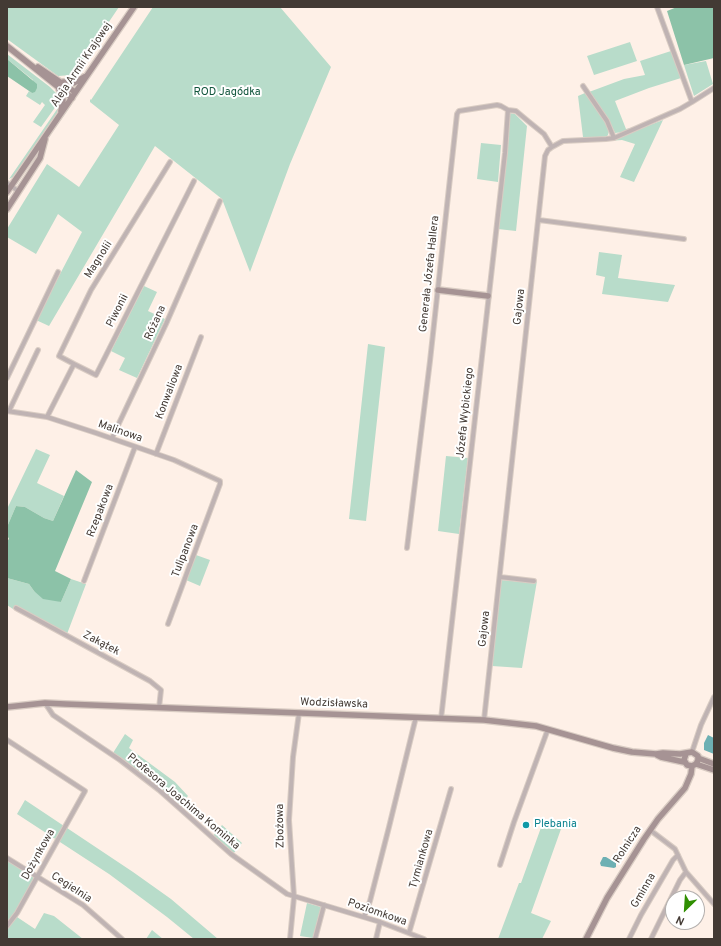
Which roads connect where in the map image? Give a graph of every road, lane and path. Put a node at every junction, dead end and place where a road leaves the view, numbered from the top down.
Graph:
1 (134, 7) edge
2 (657, 7) edge
3 (7, 46) edge
4 (90, 71) junction
5 (58, 83) junction
6 (583, 86) dead end
7 (714, 88) edge
8 (73, 95) junction
9 (692, 102) junction
10 (508, 110) junction
11 (59, 115) junction
12 (46, 134) junction
13 (614, 138) junction
14 (552, 146) junction
15 (170, 162) dead end
16 (194, 181) dead end
17 (9, 185) edge
18 (18, 191) junction
19 (7, 192) edge
20 (220, 201) dead end
21 (7, 209) edge
22 (539, 220) junction
23 (684, 240) dead end
24 (58, 272) dead end
25 (438, 290) junction
26 (488, 296) junction
27 (201, 338) dead end
28 (38, 350) dead end
29 (74, 364) junction
30 (7, 378) edge
31 (8, 411) edge
32 (47, 417) junction
33 (112, 438) junction
34 (136, 447) junction
35 (156, 454) junction
36 (220, 484) joint
37 (407, 548) dead end
38 (500, 577) junction
39 (84, 581) dead end
40 (534, 581) dead end
41 (16, 608) dead end
42 (168, 624) dead end
43 (714, 697) edge
44 (44, 703) junction
45 (7, 707) edge
46 (159, 708) junction
47 (299, 713) junction
48 (416, 717) junction
49 (441, 719) junction
50 (484, 720) junction
51 (548, 729) junction
52 (7, 740) edge
53 (692, 752) junction
54 (656, 754) junction
55 (686, 754) junction
56 (698, 758) junction
57 (684, 762) junction
58 (714, 764) edge
59 (694, 765) junction
60 (714, 770) edge
61 (451, 789) dead end
62 (650, 830) junction
63 (678, 854) junction
64 (7, 858) edge
65 (500, 865) dead end
66 (686, 872) junction
67 (37, 877) junction
68 (294, 897) junction
69 (714, 904) edge
70 (324, 905) junction
71 (364, 917) junction
72 (380, 922) junction
73 (7, 926) edge
74 (409, 933) junction
75 (122, 939) edge
76 (290, 939) edge
77 (315, 939) edge
78 (376, 939) edge
79 (424, 939) edge
80 (586, 939) edge
81 (629, 939) edge
82 (651, 939) edge

1 - 4 main road, Aleja Armii Krajowej
2 - 9 street
3 - 5 main road
4 - 5 main road
4 - 8 main road, Aleja Armii Krajowej
5 - 8 main road
5 - 11 main road
6 - 13 street
7 - 9 street
8 - 11 main road, Aleja Armii Krajowej
9 - 13 street
10 - 14 street, Generała Józefa Hallera
10 - 25 street, Generała Józefa Hallera
10 - 26 street, Józefa Wybickiego
11 - 12 main road, Aleja Armii Krajowej
12 - 17 main road, Aleja Armii Krajowej
12 - 18 main road, Aleja Armii Krajowej
13 - 14 street
14 - 22 street, Gajowa
15 - 29 street, Magnolii
16 - 29 street, Piwonii
17 - 18 street
17 - 19 main road, Aleja Armii Krajowej
18 - 21 main road, Aleja Armii Krajowej
20 - 33 street, Różana
22 - 23 street
22 - 38 street, Gajowa
24 - 30 street
25 - 26 main road
25 - 37 street, Generała Józefa Hallera
26 - 49 street, Józefa Wybickiego
27 - 35 street, Konwaliowa
28 - 31 street
29 - 32 street
31 - 32 street, Malinowa
32 - 33 street, Malinowa
33 - 34 street, Malinowa
34 - 35 street, Malinowa
34 - 39 street, Rzepakowa
35 - 36 street, Malinowa
36 - 42 street, Tulipanowa
38 - 40 street
38 - 50 street, Gajowa
41 - 46 street, Zakątek
43 - 53 street
44 - 45 main road, Wodzisławska
44 - 46 main road, Wodzisławska
44 - 68 street, Profesora Joachima Kominka
46 - 47 main road, Wodzisławska
47 - 48 main road, Wodzisławska
47 - 68 street, Zbożowa
48 - 49 main road, Wodzisławska
48 - 71 street
49 - 50 main road, Wodzisławska
50 - 51 main road, Wodzisławska
51 - 54 main road, Wodzisławska
51 - 65 street
52 - 67 street, Dożynkowa
53 - 55 main road
53 - 56 main road
54 - 55 main road, Wodzisławska
54 - 57 main road, Wodzisławska
55 - 57 main road
56 - 58 main road
56 - 59 main road
57 - 59 main road
59 - 60 main road
59 - 62 main road, Rolnicza
61 - 74 street, Tymiankowa
62 - 63 street
62 - 80 main road, Rolnicza
63 - 66 street
63 - 81 street, Gminna
64 - 67 street, Cegielnia
66 - 69 street
66 - 82 street
67 - 73 street, Dożynkowa
67 - 75 street, Cegielnia
68 - 70 street, Poziomkowa
68 - 76 street, Zbożowa
70 - 71 street, Poziomkowa
70 - 77 street
71 - 72 street, Poziomkowa
72 - 74 street, Poziomkowa
72 - 78 street
74 - 79 street, Poziomkowa

